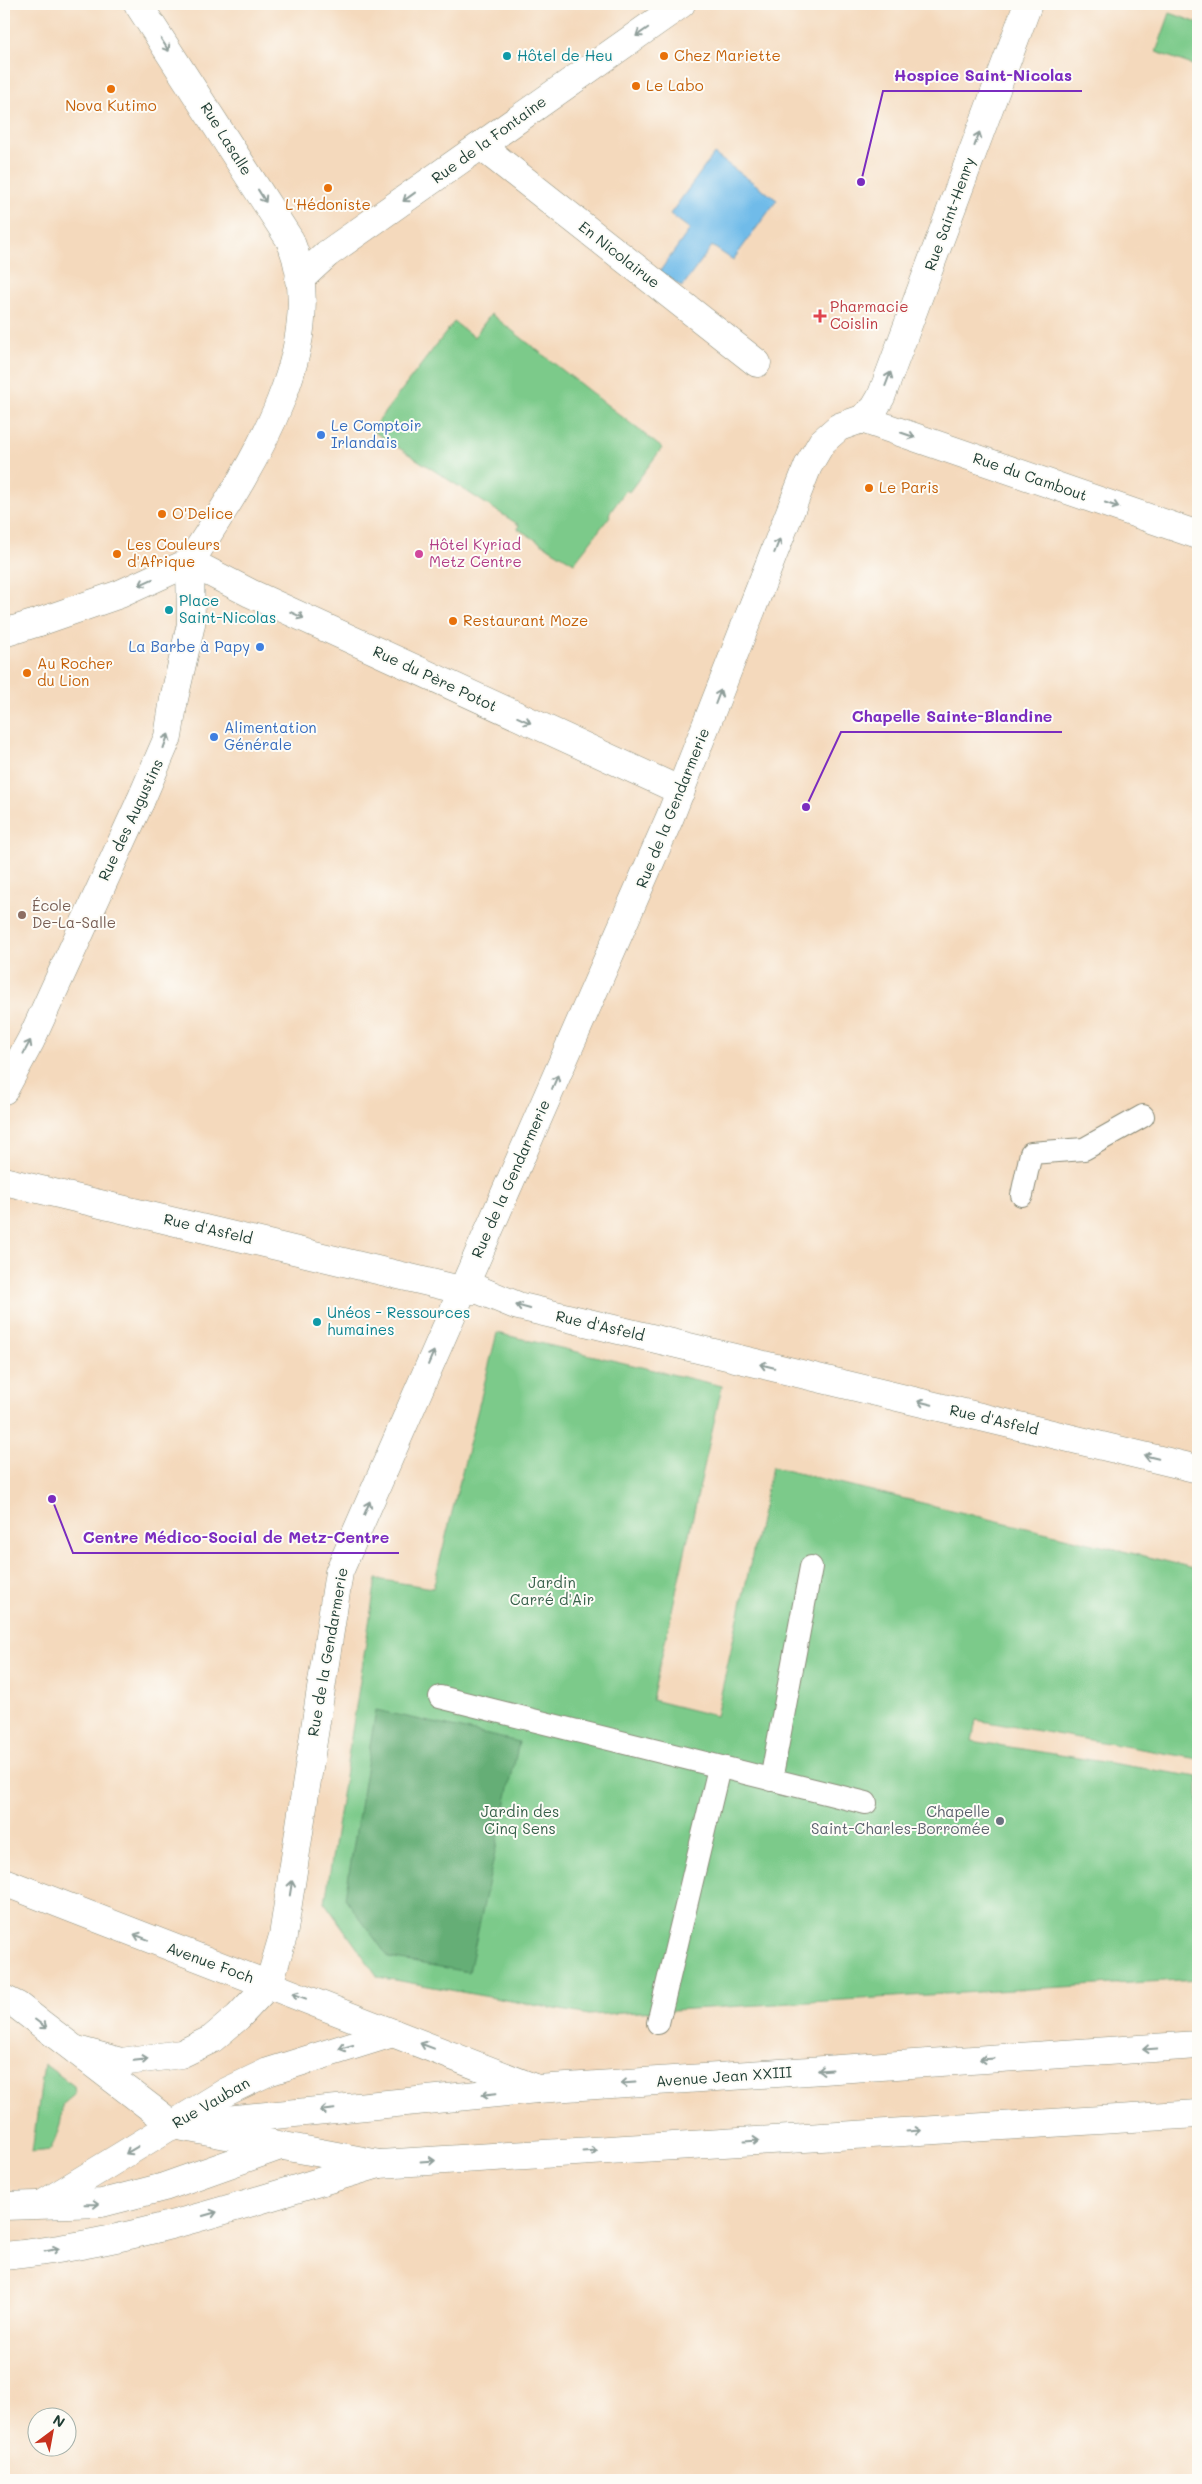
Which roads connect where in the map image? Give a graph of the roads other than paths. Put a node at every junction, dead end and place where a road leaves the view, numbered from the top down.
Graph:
1 (138, 4) edge
2 (682, 4) edge
3 (1028, 4) edge
4 (481, 146) junction
5 (300, 280) junction
6 (757, 363) dead end
7 (862, 419) junction
8 (1198, 535) edge
9 (190, 562) junction
10 (4, 633) edge
11 (681, 791) junction
12 (4, 1090) edge
13 (1143, 1116) dead end
14 (4, 1181) edge
15 (1022, 1195) dead end
16 (461, 1290) junction
17 (1198, 1468) edge
18 (811, 1567) dead end
19 (440, 1697) dead end
20 (719, 1768) junction
21 (771, 1780) junction
22 (866, 1803) dead end
23 (4, 1882) edge
24 (268, 1984) junction
25 (4, 1998) edge
26 (658, 2023) dead end
27 (393, 2033) junction
28 (1198, 2045) edge
29 (77, 2050) junction
30 (537, 2089) junction
31 (1198, 2114) edge
32 (174, 2125) junction
33 (280, 2146) junction
34 (379, 2164) junction
35 (43, 2204) junction
36 (4, 2206) edge
37 (4, 2256) edge

1 -> 5 street, Rue Lasalle
2 -> 4 street, Rue de la Fontaine
7 -> 3 street, Rue Saint-Henry
4 -> 5 street, Rue de la Fontaine
4 - 6 street, En Nicolairue
5 - 9 street
7 -> 8 street, Rue du Cambout
11 -> 7 street, Rue de la Gendarmerie
9 -> 10 street
9 -> 11 street, Rue du Père Potot
12 -> 9 street, Rue des Augustins
16 -> 11 street, Rue de la Gendarmerie
13 - 15 lane
14 - 16 street, Rue d'Asfeld
17 -> 16 street, Rue d'Asfeld
24 -> 16 street, Rue de la Gendarmerie
18 - 21 lane
19 - 20 lane
20 - 21 lane
20 - 26 lane
21 - 22 lane
24 -> 23 street, Avenue Foch
27 -> 24 street, Avenue Jean XXIII
29 -> 24 street, Avenue Foch
25 -> 29 street, Avenue Foch
30 -> 27 street, Avenue Jean XXIII
27 -> 32 street, Rue Vauban
28 -> 30 street, Avenue Jean XXIII
29 - 32 street, Avenue Foch
30 -> 32 street
34 -> 31 street
32 - 33 street, Avenue Foch
32 -> 35 street, Rue Vauban
33 - 34 street
35 -> 33 street, Rue Vauban
37 -> 34 street
35 - 36 street, Rue Vauban

